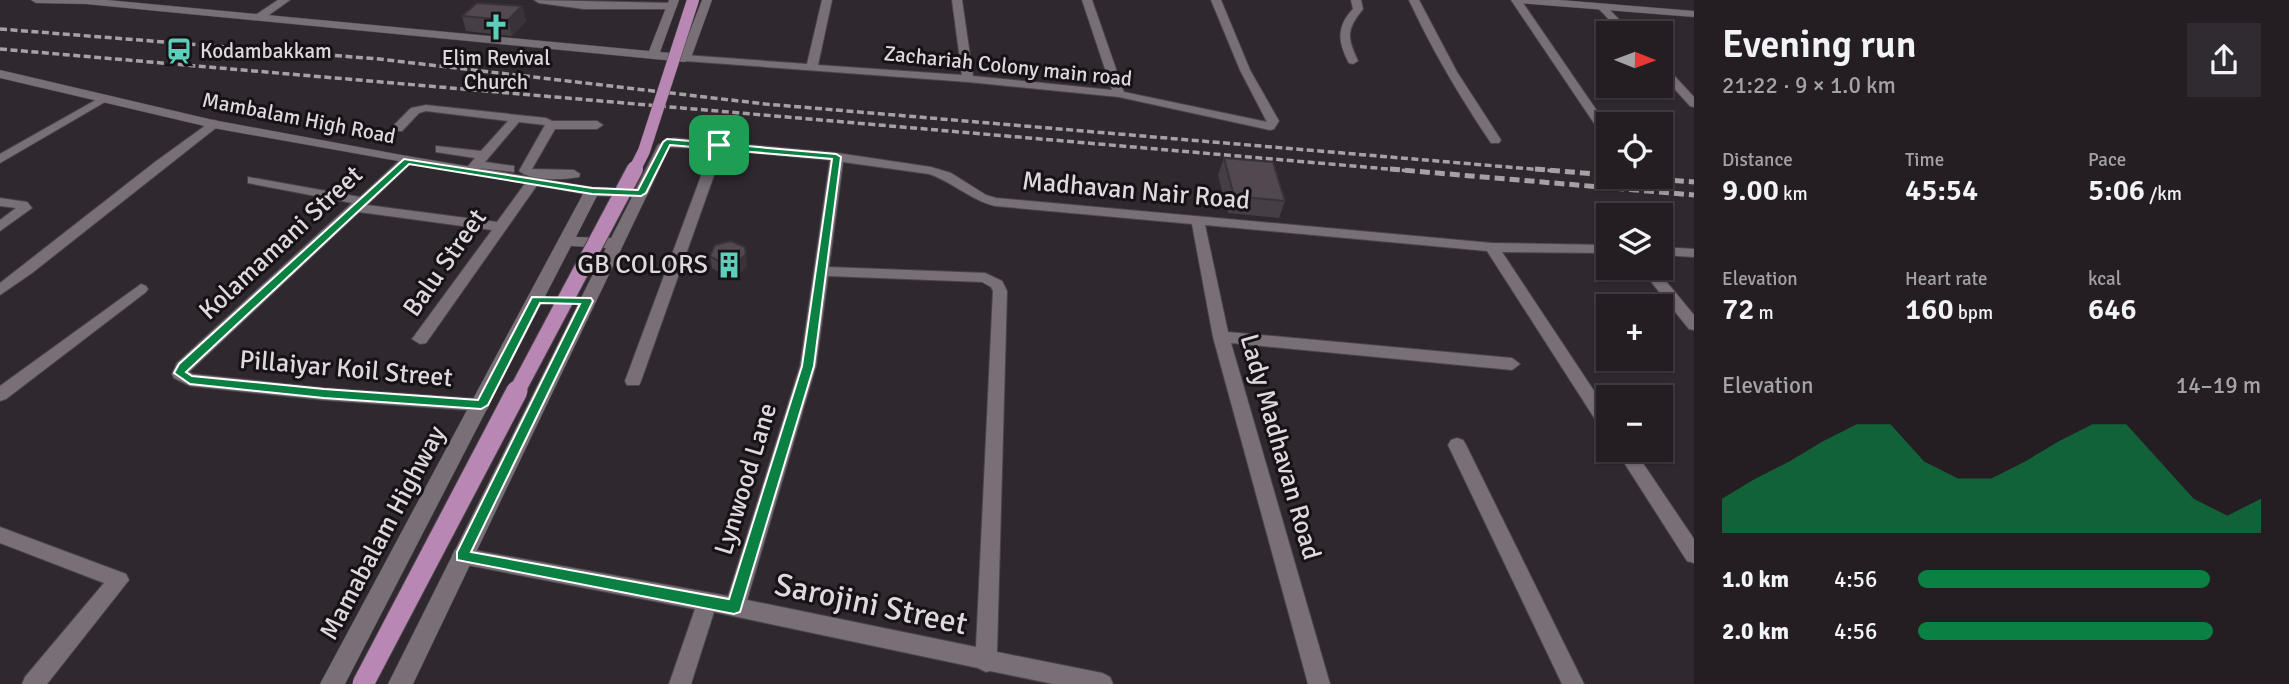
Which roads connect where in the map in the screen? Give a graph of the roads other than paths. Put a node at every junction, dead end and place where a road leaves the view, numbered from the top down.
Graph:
1 (36, 0) edge
2 (73, 0) edge
3 (285, 0) edge
4 (539, 0) edge
5 (693, 0) edge
6 (707, 0) edge
7 (827, 0) edge
8 (957, 0) edge
9 (1087, 0) edge
10 (1216, 0) edge
11 (1356, 0) edge
12 (1413, 0) edge
13 (1517, 0) edge
14 (60, 1) edge
15 (86, 2) junction
16 (673, 3) edge
17 (1602, 7) junction
18 (1694, 14) edge
19 (258, 18) junction
20 (1615, 21) edge
21 (653, 55) junction
22 (685, 58) junction
23 (1353, 61) dead end
24 (812, 67) junction
25 (2, 76) edge
26 (968, 79) junction
27 (1673, 81) edge
28 (1119, 94) junction
29 (101, 100) junction
30 (1694, 104) edge
31 (1596, 117) edge
32 (516, 119) junction
33 (546, 122) dead end
34 (213, 124) junction
35 (597, 125) dead end
36 (398, 128) dead end
37 (1495, 139) dead end
38 (719, 145) junction
39 (440, 149) dead end
40 (836, 157) junction
41 (0, 159) edge
42 (407, 160) junction
43 (476, 163) junction
44 (510, 169) dead end
45 (574, 174) dead end
46 (554, 179) junction
47 (253, 180) dead end
48 (534, 181) junction
49 (592, 191) junction
50 (641, 193) junction
51 (0, 202) edge
52 (359, 204) junction
53 (1198, 222) junction
54 (0, 227) edge
55 (500, 227) junction
56 (566, 241) junction
57 (617, 243) junction
58 (1492, 247) junction
59 (1596, 249) edge
60 (1673, 252) edge
61 (1694, 253) edge
62 (821, 271) junction
63 (1657, 280) edge
64 (141, 289) dead end
65 (0, 290) edge
66 (536, 299) junction
67 (587, 301) junction
68 (1694, 325) edge
69 (1221, 337) junction
70 (421, 339) dead end
71 (188, 363) joint
72 (1512, 364) dead end
73 (633, 381) dead end
74 (0, 395) edge
75 (481, 405) junction
76 (1596, 407) edge
77 (1457, 445) dead end
78 (1633, 462) edge
79 (0, 535) edge
80 (1694, 555) edge
81 (462, 556) junction
82 (707, 602) junction
83 (734, 607) junction
84 (986, 662) junction
85 (33, 684) edge
86 (332, 684) edge
87 (363, 684) edge
88 (400, 684) edge
89 (680, 684) edge
90 (1102, 684) edge
91 (1319, 684) edge
92 (1573, 684) edge

1 - 14 street
2 - 15 street
3 - 19 street
4 - 16 street
5 - 87 main road, bridge
6 - 22 street
7 - 24 street
8 - 26 street
9 - 28 street
10 - 28 street, Zachariah Colony main road
11 - 23 street
12 - 37 street
13 - 17 street
13 - 31 street
14 - 15 street
15 - 19 street
16 - 21 street
17 - 18 street
17 - 20 street
19 - 21 street
21 - 22 street
22 - 24 street, Zachariah Colony main road
24 - 26 street, Zachariah Colony main road
25 - 29 street, Mambalam High Road
26 - 28 street, Zachariah Colony main road
27 - 30 street
29 - 34 street, Mambalam High Road
29 - 41 street
32 - 33 street
32 - 36 street
32 - 43 street
34 - 42 street, Mambalam High Road
34 - 65 street
35 - 46 street
38 - 40 street, Madhavan Nair Road
38 - 50 street, Madhavan Nair Road
38 - 73 street
39 - 43 street
40 - 53 street, Madhavan Nair Road
40 - 62 street, Lynwood Lane
42 - 43 street, Mambalam High Road
42 - 52 street, Kolamamani Street
43 - 44 street
43 - 48 street, Mambalam High Road
45 - 46 street
46 - 48 street, Mambalam High Road
46 - 49 street, Mambalam High Road
47 - 52 street
48 - 55 street, Balu Street
49 - 50 street
49 - 56 street, Mamabalam Highway
50 - 57 street
51 - 54 street
52 - 55 street
52 - 71 street, Kolamamani Street
53 - 58 street, Madhavan Nair Road
53 - 69 street, Lady Madhavan Road
55 - 70 street, Balu Street
56 - 57 street
56 - 66 street, Mamabalam Highway
57 - 67 street
58 - 59 street, Madhavan Nair Road
58 - 76 street
60 - 61 street
62 - 83 street, Lynwood Lane
62 - 84 street
63 - 68 street
64 - 74 street
66 - 67 street
66 - 75 street, Mamabalam Highway
67 - 81 street
69 - 72 street
69 - 91 street, Lady Madhavan Road
71 - 75 street, Pillaiyar Koil Street
75 - 86 street, Mamabalam Highway
77 - 92 street
78 - 80 street
79 - 85 street
81 - 82 street, Sarojini Street
81 - 88 street
82 - 83 street, Sarojini Street
82 - 89 street
83 - 84 street, Sarojini Street
84 - 90 street, Sarojini Street

